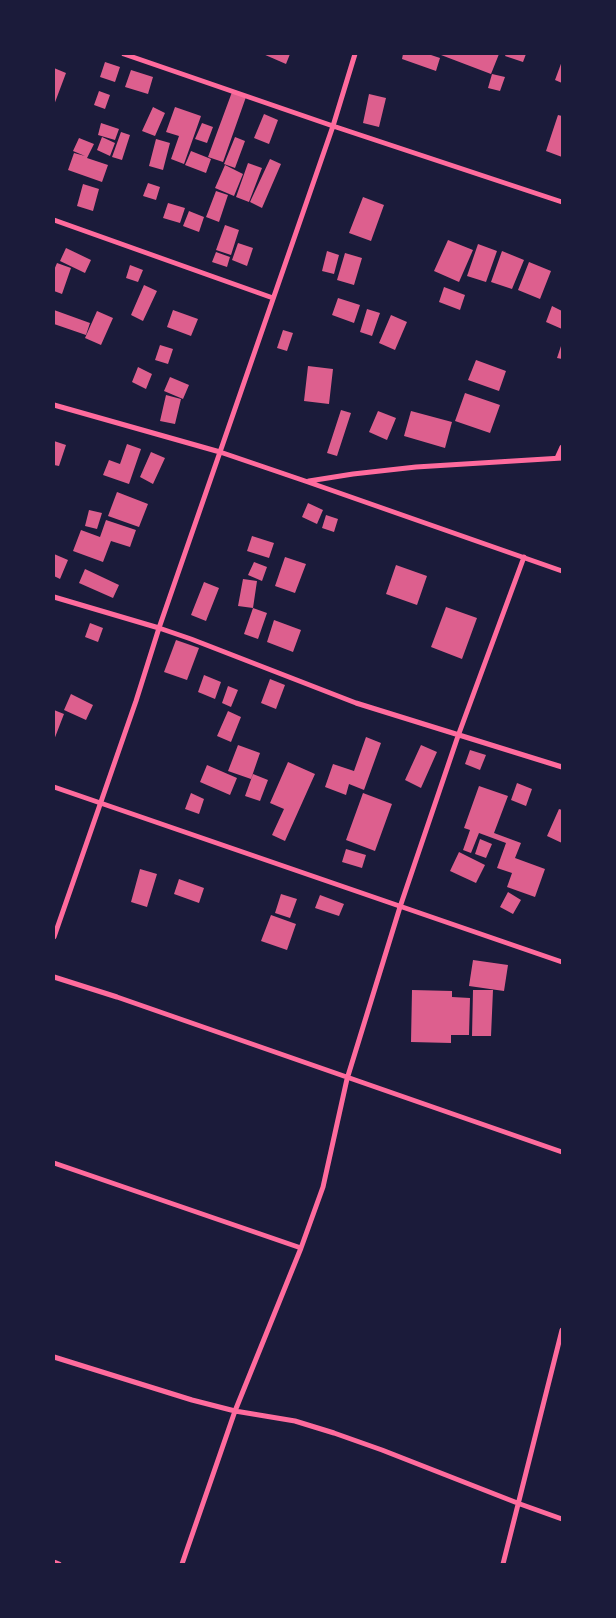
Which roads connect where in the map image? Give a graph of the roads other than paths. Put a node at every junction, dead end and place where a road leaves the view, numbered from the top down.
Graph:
1 (124, 54) edge
2 (355, 54) edge
3 (332, 126) junction
4 (562, 202) edge
5 (54, 220) edge
6 (273, 298) junction
7 (54, 405) edge
8 (562, 446) edge
9 (220, 452) junction
10 (560, 458) edge
11 (308, 482) junction
12 (524, 557) junction
13 (562, 571) edge
14 (54, 597) edge
15 (159, 628) junction
16 (458, 736) junction
17 (562, 767) edge
18 (54, 787) edge
19 (101, 803) junction
20 (400, 907) junction
21 (54, 937) edge
22 (562, 962) edge
23 (54, 977) edge
24 (347, 1079) junction
25 (562, 1152) edge
26 (54, 1163) edge
27 (302, 1248) junction
28 (562, 1333) edge
29 (54, 1357) edge
30 (235, 1411) junction
31 (520, 1504) junction
32 (562, 1519) edge
33 (54, 1562) edge
34 (59, 1564) edge
35 (182, 1564) edge
36 (503, 1564) edge

1 - 3 street
2 - 3 street
3 - 4 street
3 - 6 street
5 - 6 street
6 - 9 street
7 - 9 street
8 - 10 street
9 - 11 street
9 - 15 street
10 - 11 street
11 - 12 street
12 - 13 street
12 - 16 street
14 - 15 street
15 - 16 street
15 - 19 street
16 - 17 street
16 - 20 street
18 - 19 street
19 - 20 street
19 - 21 street
20 - 22 street
20 - 24 street
23 - 24 street
24 - 25 street
24 - 27 street
26 - 27 street
27 - 30 street
28 - 31 street
29 - 30 street
30 - 31 street
30 - 35 street
31 - 32 street
31 - 36 street
33 - 34 street

